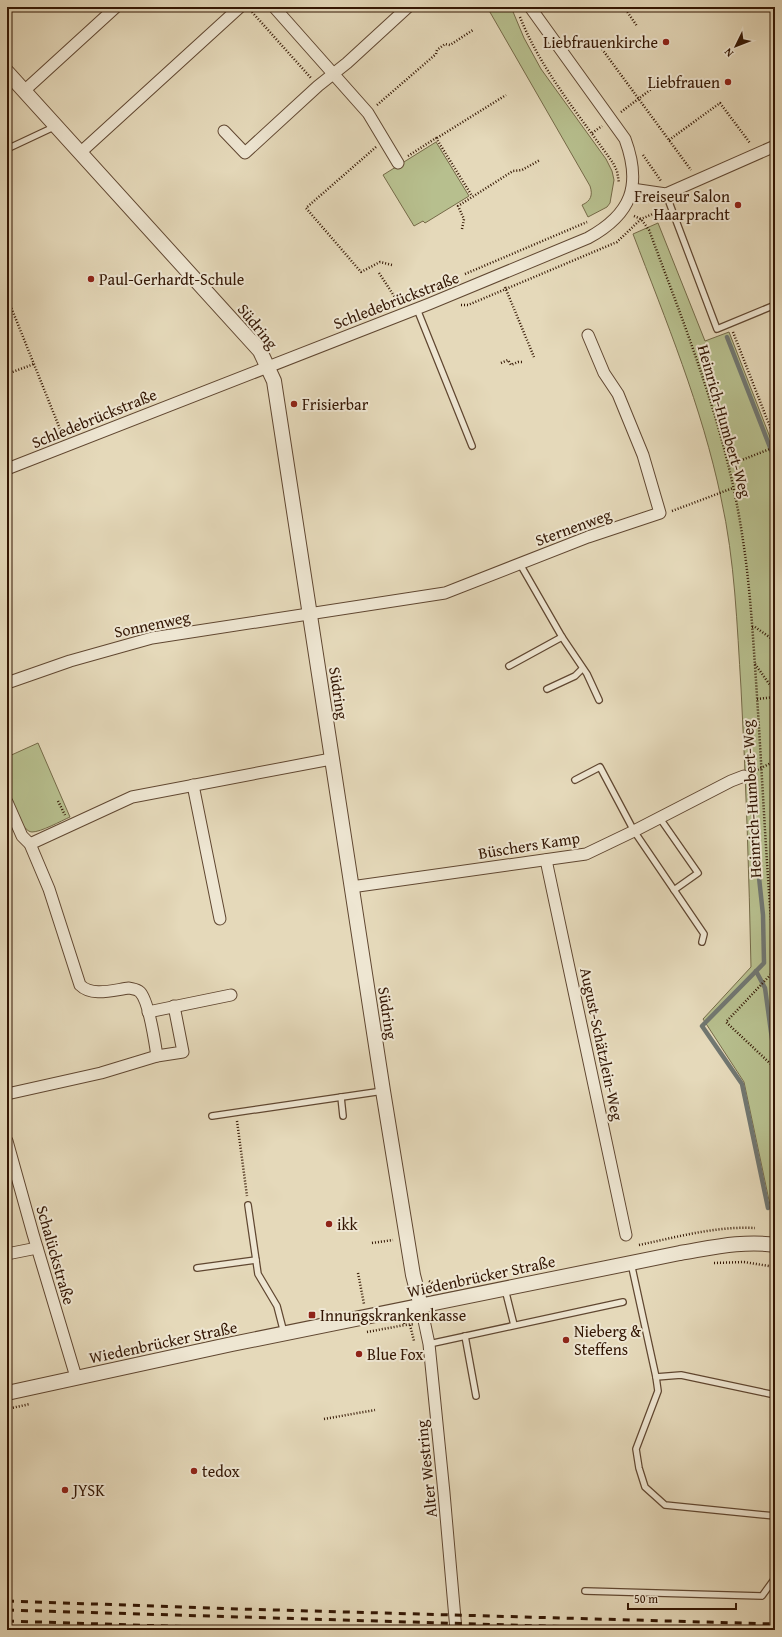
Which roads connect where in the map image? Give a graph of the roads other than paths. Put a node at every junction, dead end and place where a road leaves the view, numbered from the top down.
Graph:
1 (116, 7) edge
2 (240, 7) edge
3 (274, 7) edge
4 (408, 7) edge
5 (530, 7) edge
6 (7, 72) edge
7 (333, 72) junction
8 (24, 91) junction
9 (57, 126) junction
10 (224, 131) dead end
11 (775, 146) edge
12 (7, 149) edge
13 (81, 152) junction
14 (398, 163) road end
15 (632, 189) junction
16 (666, 194) junction
17 (775, 305) edge
18 (417, 309) junction
19 (588, 335) dead end
20 (268, 366) junction
21 (472, 446) dead end
22 (7, 469) edge
23 (520, 564) junction
24 (309, 613) junction
25 (562, 636) junction
26 (509, 666) dead end
27 (582, 669) junction
28 (7, 684) edge
29 (547, 690) dead end
30 (599, 700) dead end
31 (331, 759) junction
32 (744, 776) road end
33 (575, 780) dead end
34 (193, 785) junction
35 (7, 802) edge
36 (659, 817) junction
37 (634, 831) junction
38 (30, 844) junction
39 (546, 860) junction
40 (351, 887) junction
41 (674, 890) junction
42 (220, 919) dead end
43 (702, 942) dead end
44 (231, 995) dead end
45 (174, 1006) junction
46 (148, 1012) junction
47 (157, 1056) junction
48 (383, 1091) junction
49 (7, 1094) edge
50 (341, 1097) junction
51 (212, 1116) dead end
52 (343, 1116) dead end
53 (7, 1140) edge
54 (248, 1204) road end
55 (626, 1235) dead end
56 (775, 1245) edge
57 (37, 1248) junction
58 (7, 1254) edge
59 (256, 1260) junction
60 (631, 1263) junction
61 (197, 1268) dead end
62 (505, 1288) junction
63 (622, 1302) dead end
64 (421, 1306) junction
65 (514, 1325) junction
66 (285, 1334) junction
67 (465, 1336) junction
68 (429, 1344) junction
69 (656, 1377) junction
70 (76, 1378) junction
71 (7, 1393) edge
72 (775, 1395) edge
73 (476, 1396) dead end
74 (775, 1516) edge
75 (775, 1578) edge
76 (585, 1591) dead end
77 (456, 1630) edge

1 - 8 street
2 - 13 street
3 - 7 street
4 - 7 street
5 - 15 street, Schledebrückstraße
6 - 8 street, Südring
7 - 10 street
7 - 14 street
8 - 9 street, Südring
9 - 12 lane
9 - 13 street, Südring
11 - 16 street
13 - 20 street, Südring
15 - 16 street
15 - 18 street, Schledebrückstraße
16 - 17 lane
18 - 20 street, Schledebrückstraße
18 - 21 lane
19 - 23 street, Sternenweg
20 - 22 street, Schledebrückstraße
20 - 24 street, Südring
23 - 24 street, Sternenweg
23 - 25 lane
24 - 28 street, Sonnenweg
24 - 31 street, Südring
25 - 26 lane
25 - 27 lane
27 - 29 lane
27 - 30 lane
31 - 34 street
31 - 40 street, Südring
32 - 36 street, Büschers Kamp
33 - 37 lane
34 - 38 street
34 - 42 street
35 - 38 street
36 - 37 street, Büschers Kamp
36 - 41 lane
37 - 39 street, Büschers Kamp
37 - 41 lane
38 - 46 street
39 - 40 street, Büschers Kamp
39 - 55 street, August-Schätzlein-Weg
40 - 48 street, Südring
41 - 43 lane
44 - 45 street
45 - 46 street
45 - 47 street
46 - 47 street
47 - 49 street
48 - 50 lane
48 - 64 street, Südring
50 - 51 lane
50 - 52 lane
53 - 57 street, Schalückstraße
54 - 59 lane
56 - 60 street, Wiedenbrücker Straße
57 - 58 street
57 - 70 street, Schalückstraße
59 - 61 lane
59 - 66 lane
60 - 62 street, Wiedenbrücker Straße
60 - 69 lane
62 - 64 street, Wiedenbrücker Straße
62 - 65 lane
63 - 65 lane
64 - 66 street, Wiedenbrücker Straße
64 - 68 street, Alter Westring
65 - 67 lane
66 - 70 street, Wiedenbrücker Straße
67 - 68 lane
67 - 73 lane
68 - 77 street, Alter Westring
69 - 72 lane
69 - 74 lane
70 - 71 street, Wiedenbrücker Straße
75 - 76 lane

